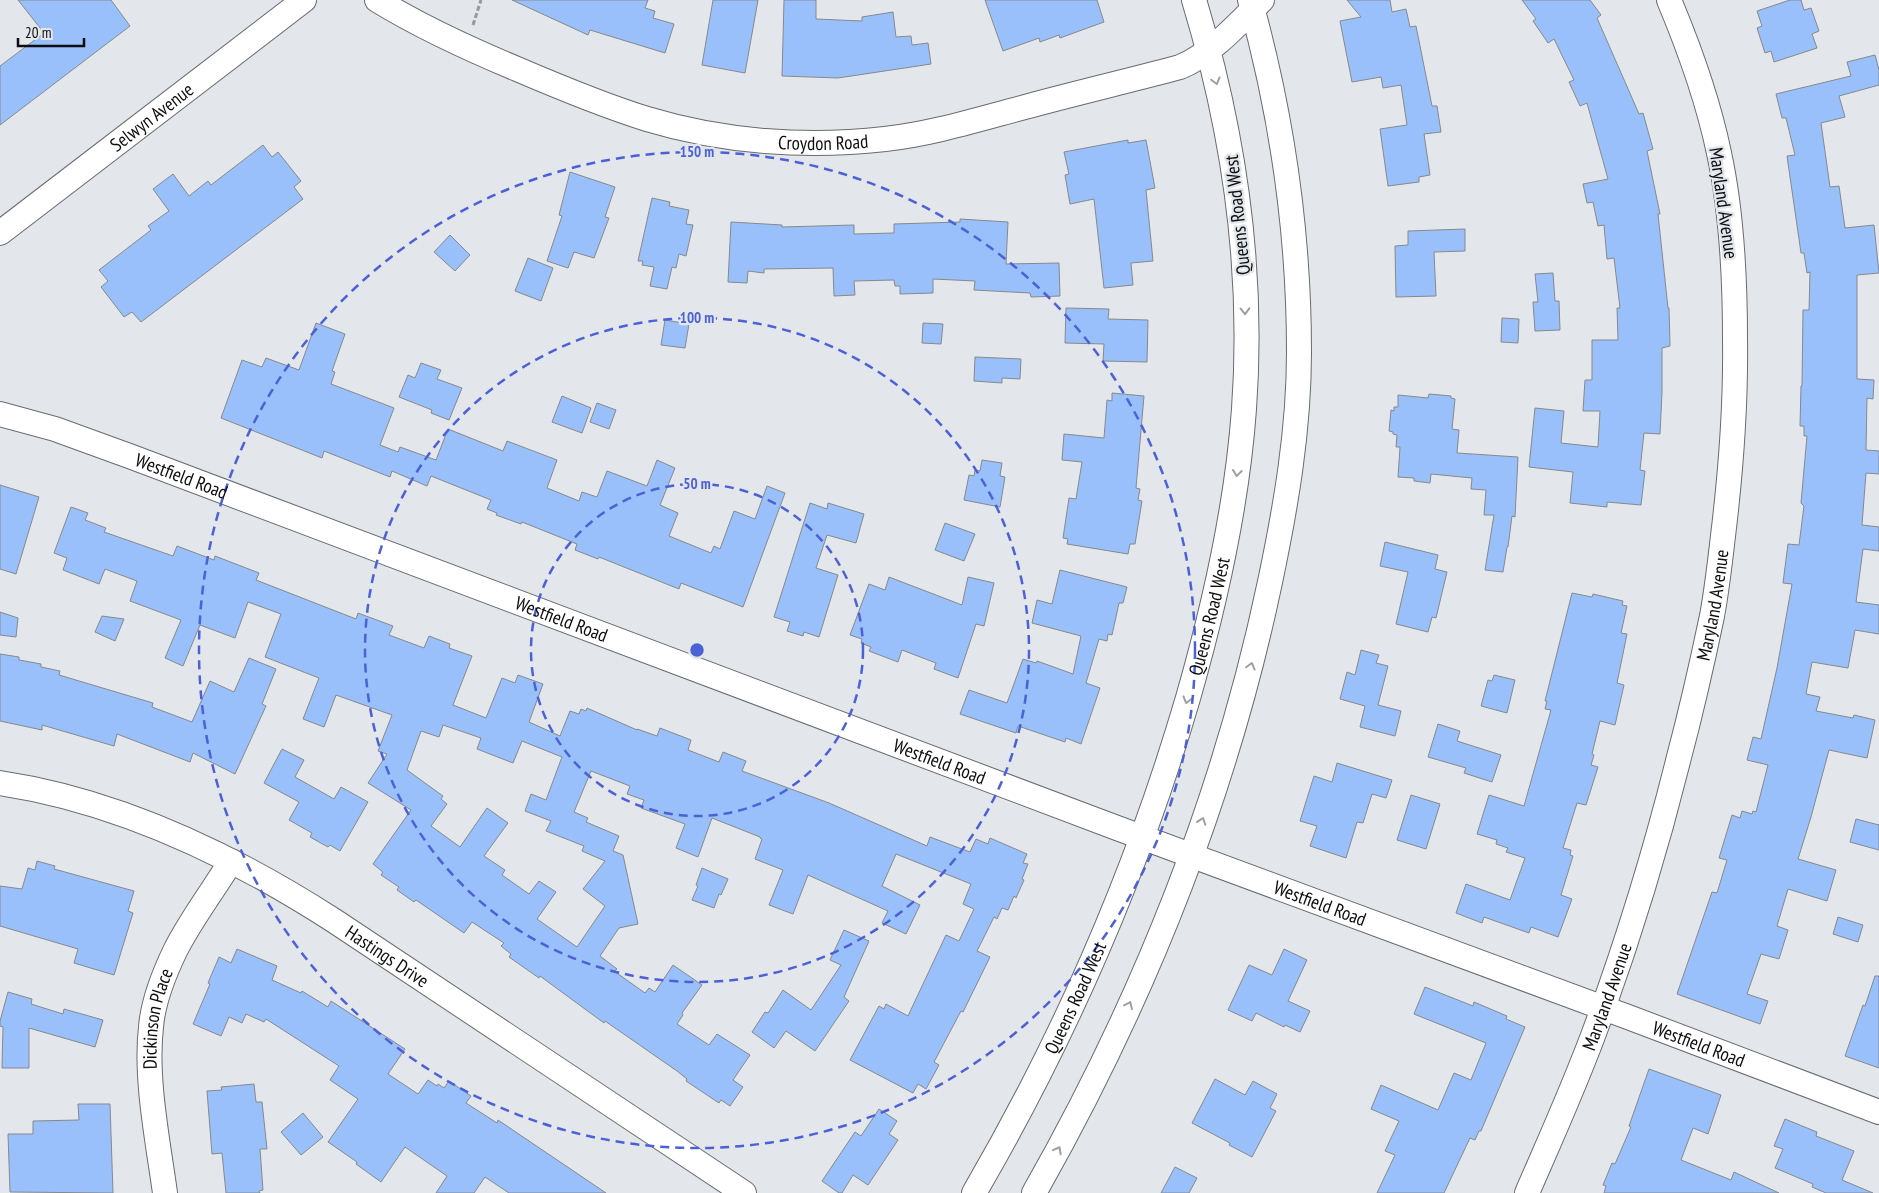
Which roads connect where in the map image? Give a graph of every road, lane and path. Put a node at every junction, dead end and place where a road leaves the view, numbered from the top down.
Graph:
1 (304, 0) edge
2 (377, 0) edge
3 (482, 0) edge
4 (1194, 0) edge
5 (1669, 0) edge
6 (1255, 3) edge
7 (472, 25) dead end
8 (1208, 50) junction
9 (0, 233) edge
10 (0, 414) edge
11 (0, 783) edge
12 (1142, 837) junction
13 (1191, 855) junction
14 (231, 860) junction
15 (1603, 1008) junction
16 (1879, 1112) edge
17 (165, 1193) edge
18 (744, 1193) edge
19 (974, 1193) edge
20 (1034, 1193) edge
21 (1527, 1193) edge

1 - 9 street, Selwyn Avenue
2 - 8 street, Croydon Road
3 - 7 path
4 - 8 street, Queens Road West
5 - 15 street, Maryland Avenue
6 - 8 street, Croydon Road
13 -> 6 street
8 -> 12 street, Queens Road West
10 - 12 street, Westfield Road
11 - 14 street, Hastings Drive
12 - 13 street, Westfield Road
12 - 19 street, Queens Road West
13 - 15 street, Westfield Road
20 -> 13 street
14 - 17 street, Dickinson Place
14 - 18 street, Hastings Drive
15 - 16 street, Westfield Road
15 - 21 street, Maryland Avenue

